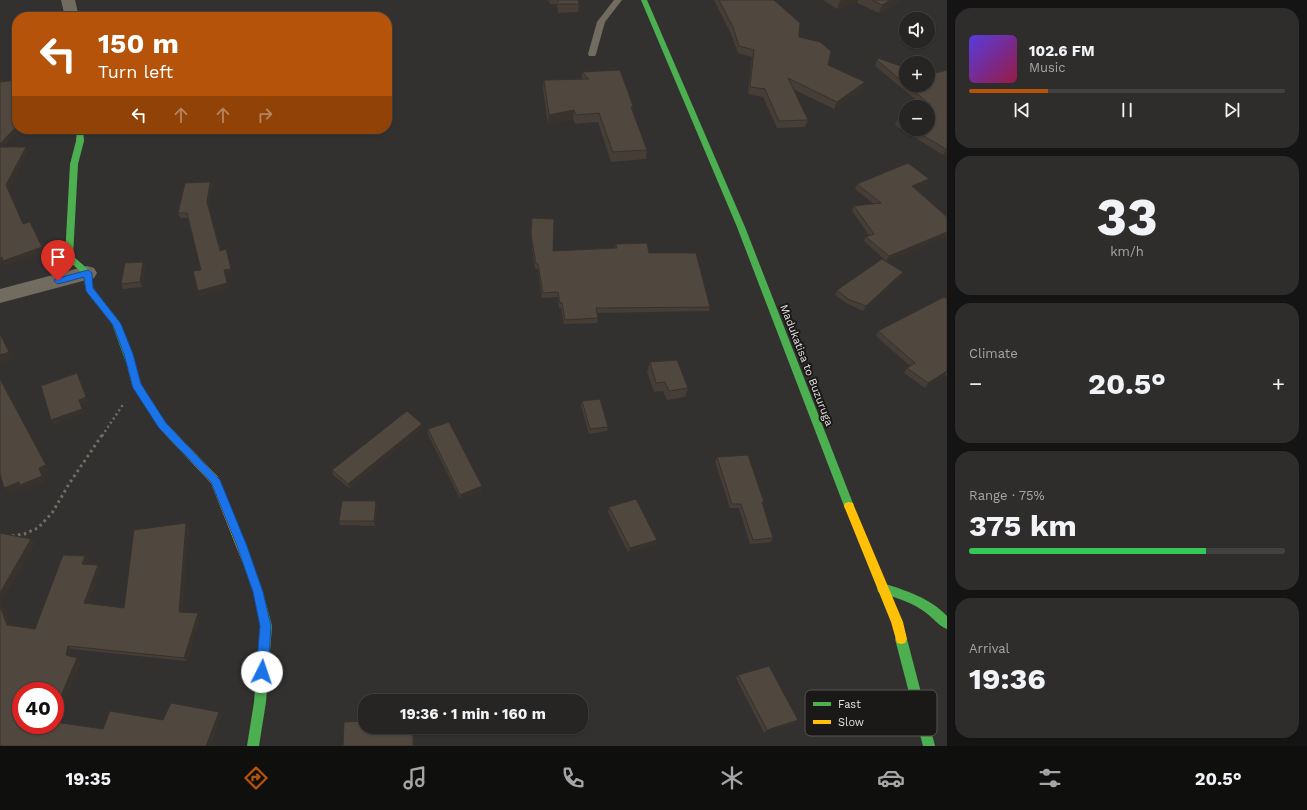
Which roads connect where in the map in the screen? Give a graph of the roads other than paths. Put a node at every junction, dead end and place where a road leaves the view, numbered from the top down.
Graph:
1 (68, 0) edge
2 (618, 0) edge
3 (644, 0) edge
4 (71, 12) edge
5 (592, 54) dead end
6 (80, 134) edge
7 (88, 273) junction
8 (0, 296) edge
9 (882, 588) junction
10 (947, 624) edge
11 (915, 690) edge
12 (926, 736) edge
13 (253, 746) edge
14 (929, 746) edge

1 - 4 street
2 - 5 lane
3 - 9 main road, Madukatisa to Buzuruga
6 - 7 main road
7 - 8 street
7 - 13 main road
9 - 10 main road
9 - 11 main road, Madukatisa to Buzuruga
12 - 14 main road, Madukatisa to Buzuruga

